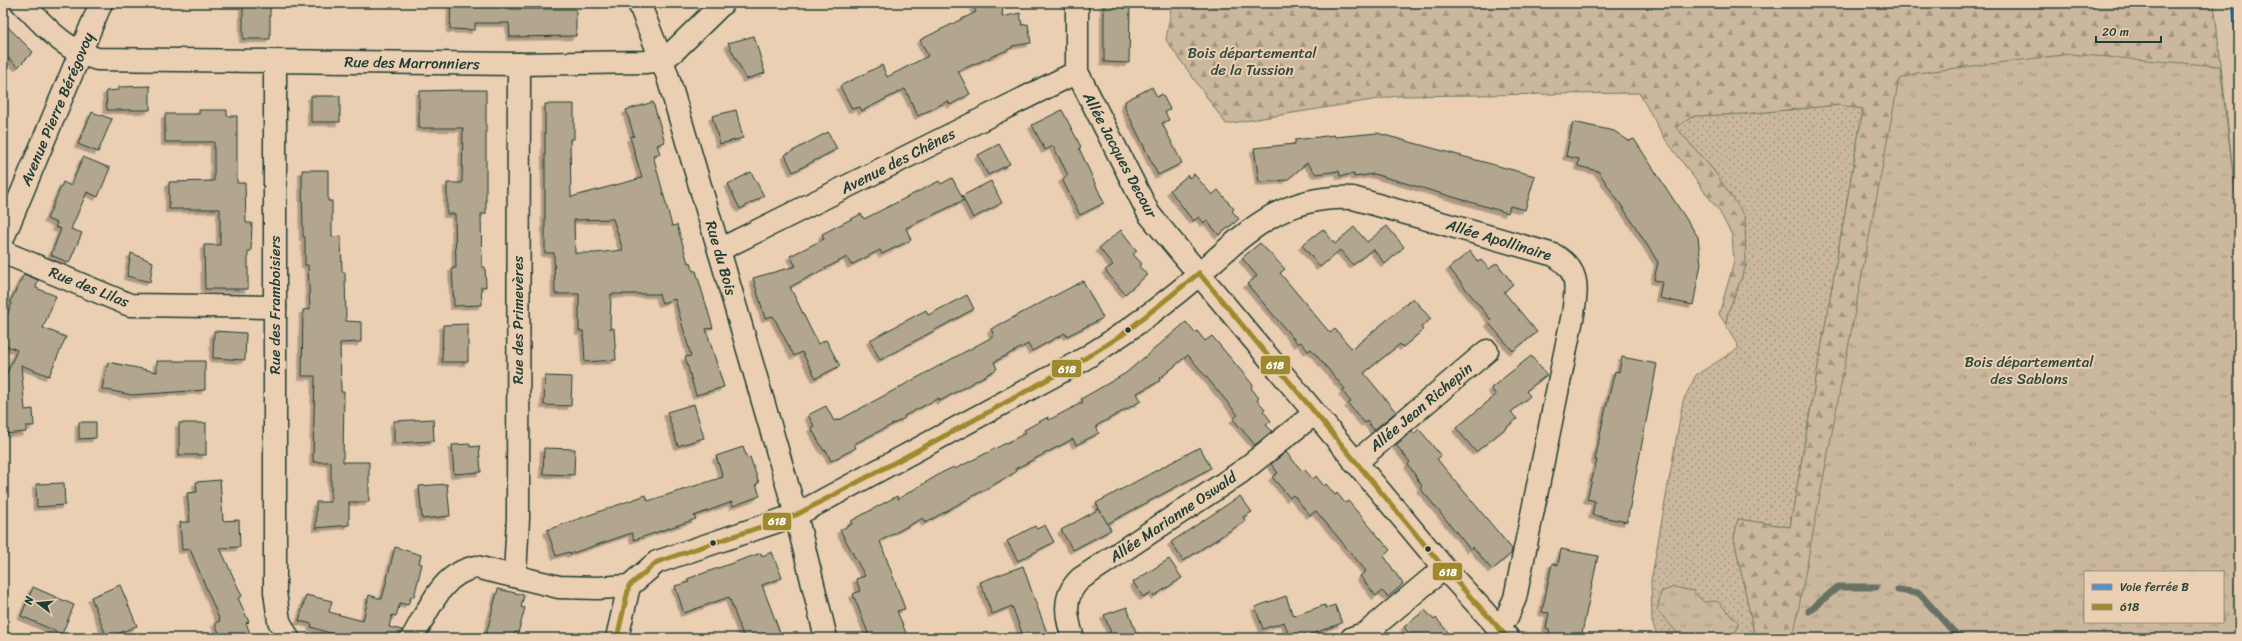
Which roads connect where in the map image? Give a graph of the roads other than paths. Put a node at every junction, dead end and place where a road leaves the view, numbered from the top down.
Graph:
1 (22, 3) edge
2 (101, 3) edge
3 (639, 3) edge
4 (723, 3) edge
5 (1077, 3) edge
6 (80, 54) junction
7 (662, 60) junction
8 (275, 62) junction
9 (519, 64) junction
10 (1077, 72) junction
11 (3, 238) edge
12 (719, 250) junction
13 (3, 252) edge
14 (1199, 274) junction
15 (275, 306) junction
16 (1487, 351) dead end
17 (1314, 414) junction
18 (1355, 463) junction
19 (796, 515) junction
20 (1444, 568) junction
21 (515, 575) junction
22 (629, 586) junction
23 (1502, 632) edge
24 (288, 638) edge
25 (412, 638) edge
26 (617, 638) edge
27 (826, 638) edge
28 (1073, 638) edge
29 (1352, 638) edge

1 - 6 street, Rue des Marronniers
2 - 6 street, Avenue Pierre Bérégovoy
3 - 7 street, Rue du Bois
4 - 7 street
5 - 10 street
6 - 8 street, Rue des Marronniers
6 - 11 street, Avenue Pierre Bérégovoy
7 - 9 street, Rue des Marronniers
7 - 12 street, Rue du Bois
8 - 9 street, Rue des Marronniers
8 - 15 street, Rue des Framboisiers
9 - 21 street, Rue des Primevères
10 - 12 street, Avenue des Chênes
10 - 14 street, Allée Jacques Decour
12 - 19 street, Rue du Bois
13 - 15 street, Rue des Lilas
14 - 17 street, Allée Jacques Decour
14 - 19 street, Allée Apollinaire
14 - 23 street, Allée Apollinaire
15 - 24 street, Rue des Framboisiers
16 - 18 street, Allée Jean Richepin
17 - 18 street, Allée Jacques Decour
17 - 28 street, Allée Marianne Oswald
18 - 20 street, Allée Jacques Decour
19 - 22 street, Allée Apollinaire
19 - 27 street, Rue du Bois
20 - 23 street, Allée Jacques Decour
20 - 29 street
21 - 22 street
21 - 25 street
22 - 26 street

